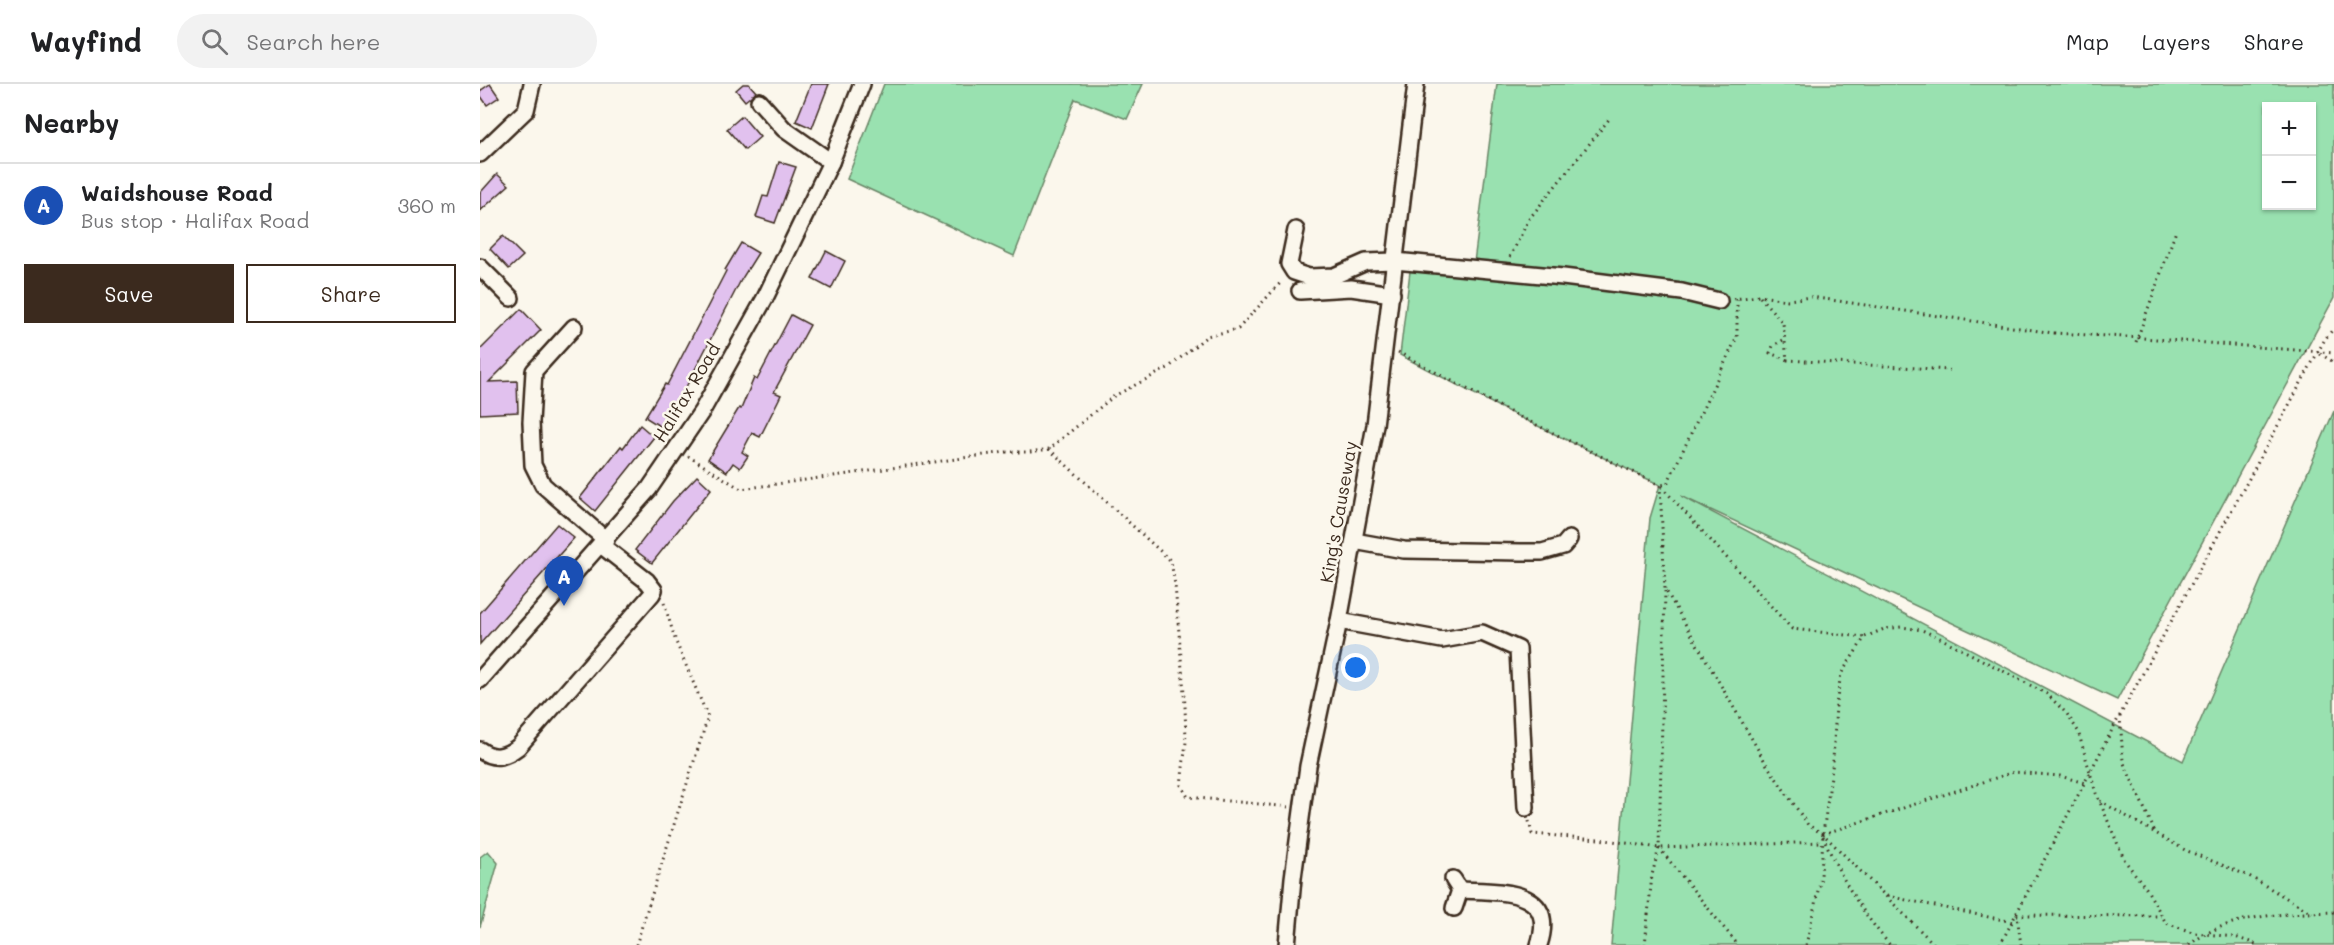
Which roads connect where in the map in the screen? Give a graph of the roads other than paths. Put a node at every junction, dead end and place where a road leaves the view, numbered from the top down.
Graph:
1 (532, 84) edge
2 (862, 84) edge
3 (1416, 84) edge
4 (759, 101) dead end
5 (480, 154) edge
6 (831, 162) junction
7 (1296, 230) dead end
8 (1395, 261) junction
9 (480, 267) edge
10 (1300, 291) dead end
11 (1392, 294) junction
12 (510, 298) dead end
13 (1719, 301) road end
14 (574, 327) dead end
15 (1569, 539) dead end
16 (1354, 541) junction
17 (604, 542) junction
18 (1339, 621) junction
19 (480, 680) edge
20 (483, 752) edge
21 (1526, 808) road end
22 (1454, 908) dead end
23 (1287, 945) edge
24 (1539, 945) edge

1 - 5 street
2 - 6 street, Halifax Road
3 - 8 street, King's Causeway
4 - 6 street
6 - 17 street, Halifax Road
7 - 8 street
8 - 11 street, King's Causeway
8 - 13 street
9 - 12 street
10 - 11 street
11 - 16 street, King's Causeway
14 - 17 street
15 - 16 street
16 - 18 street, King's Causeway
17 - 19 street, Halifax Road
17 - 20 street
18 - 21 street
18 - 23 street, King's Causeway
22 - 24 street

